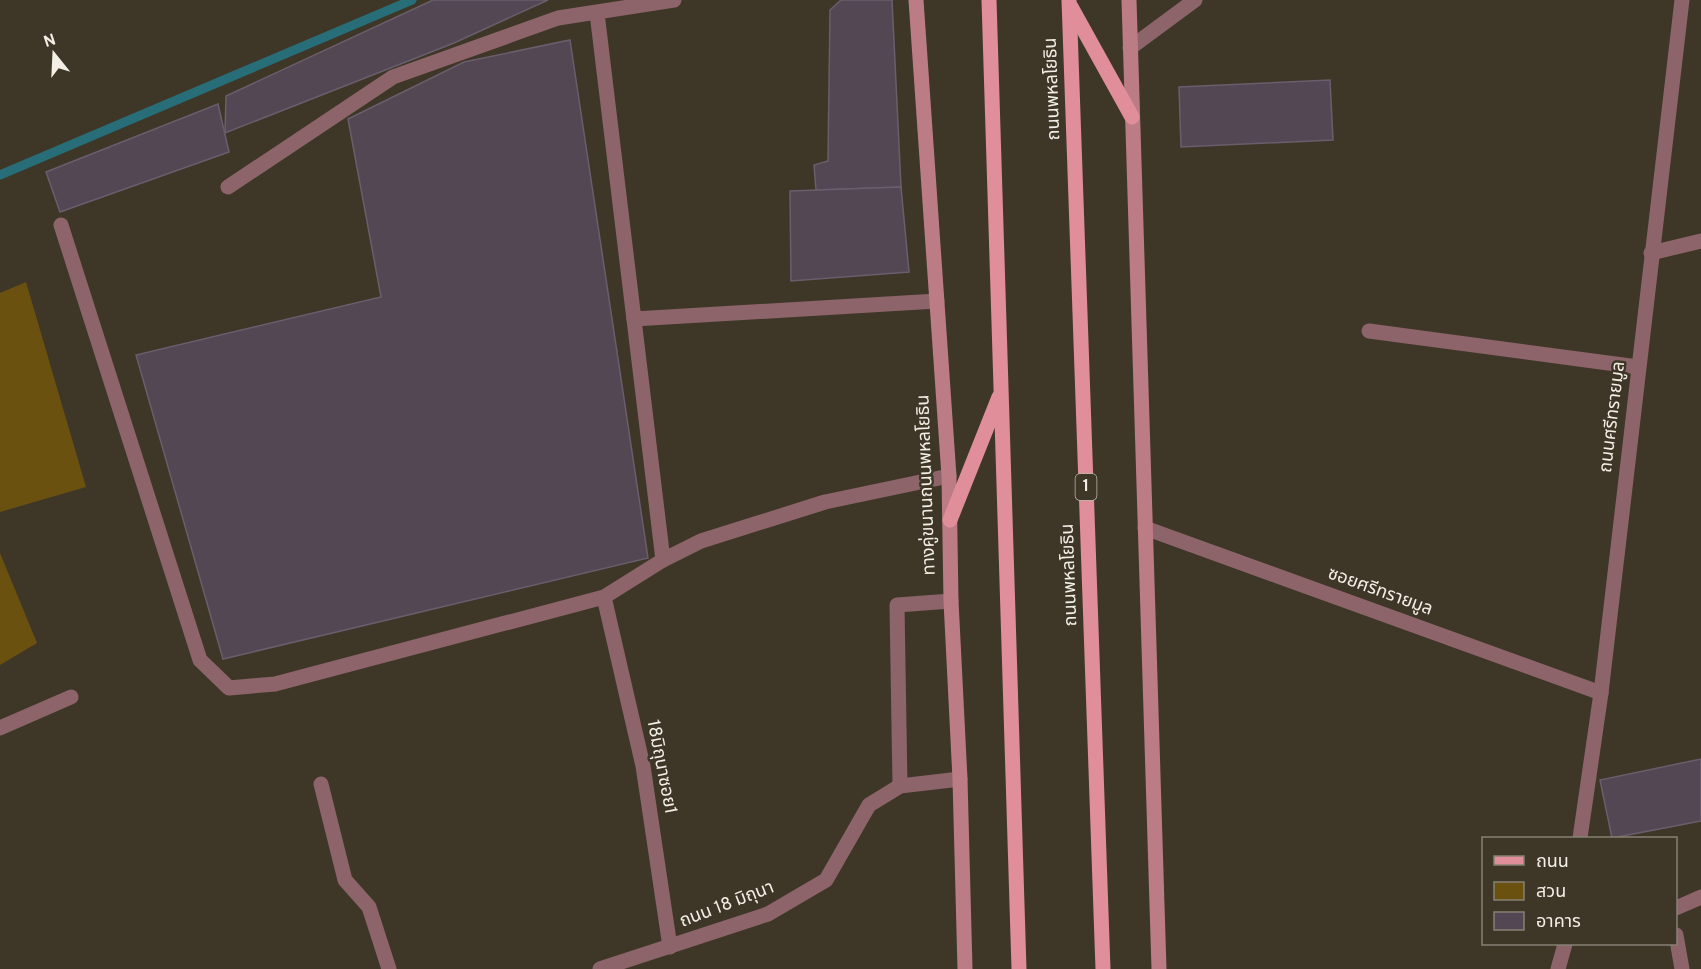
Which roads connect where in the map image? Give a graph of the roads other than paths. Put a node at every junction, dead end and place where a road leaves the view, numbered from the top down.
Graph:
1 (674, 0) edge
2 (916, 0) edge
3 (989, 0) edge
4 (1129, 0) edge
5 (1195, 0) edge
6 (1682, 0) edge
7 (1069, 2) edge
8 (597, 12) junction
9 (1130, 48) junction
10 (1132, 117) junction
11 (228, 187) dead end
12 (61, 225) dead end
13 (1701, 241) edge
14 (1651, 253) junction
15 (937, 301) junction
16 (634, 319) junction
17 (1369, 331) dead end
18 (1638, 367) junction
19 (1001, 392) junction
20 (949, 476) junction
21 (950, 519) junction
22 (1145, 528) junction
23 (663, 560) junction
24 (604, 597) junction
25 (951, 601) junction
26 (1601, 693) junction
27 (71, 697) dead end
28 (0, 728) edge
29 (960, 778) junction
30 (321, 784) dead end
31 (900, 786) junction
32 (1580, 837) edge
33 (1701, 897) edge
34 (1677, 908) edge
35 (1677, 941) edge
36 (1567, 945) edge
37 (670, 946) junction
38 (389, 969) edge
39 (600, 969) edge
40 (965, 969) edge
41 (1019, 969) edge
42 (1103, 969) edge
43 (1159, 969) edge
44 (1558, 969) edge
45 (1682, 969) edge

1 - 8 street
2 - 15 main road, ทางคู่ขนานถนนพหลโยธิน
3 - 19 main road
4 - 9 main road
5 - 9 street
6 - 14 street, ถนนศรีทรายมูล
7 - 10 main road
7 - 42 main road, ถนนพหลโยธิน / 1
8 - 11 street
8 - 16 street
9 - 10 main road
10 - 22 main road
12 - 24 street
13 - 14 street
14 - 18 street, ถนนศรีทรายมูล
15 - 16 street
15 - 20 main road, ทางคู่ขนานถนนพหลโยธิน
16 - 23 street
17 - 18 street
18 - 26 street, ถนนศรีทรายมูล
19 - 21 main road
19 - 41 main road
20 - 21 main road, ทางคู่ขนานถนนพหลโยธิน
20 - 23 street
21 - 25 main road, ทางคู่ขนานถนนพหลโยธิน
22 - 26 street, ซอยศรีทรายมูล
22 - 43 main road
23 - 24 street
24 - 37 street, 18มิถุนาซอย1
25 - 29 main road, ทางคู่ขนานถนนพหลโยธิน
25 - 31 street
26 - 32 street, ถนนศรีทรายมูล
27 - 28 street
29 - 31 street, ถนน 18 มิถุนา
29 - 40 main road, ทางคู่ขนานถนนพหลโยธิน
30 - 38 street
31 - 37 street, ถนน 18 มิถุนา
33 - 34 street
35 - 45 street
36 - 44 street
37 - 39 street, ถนน 18 มิถุนา

